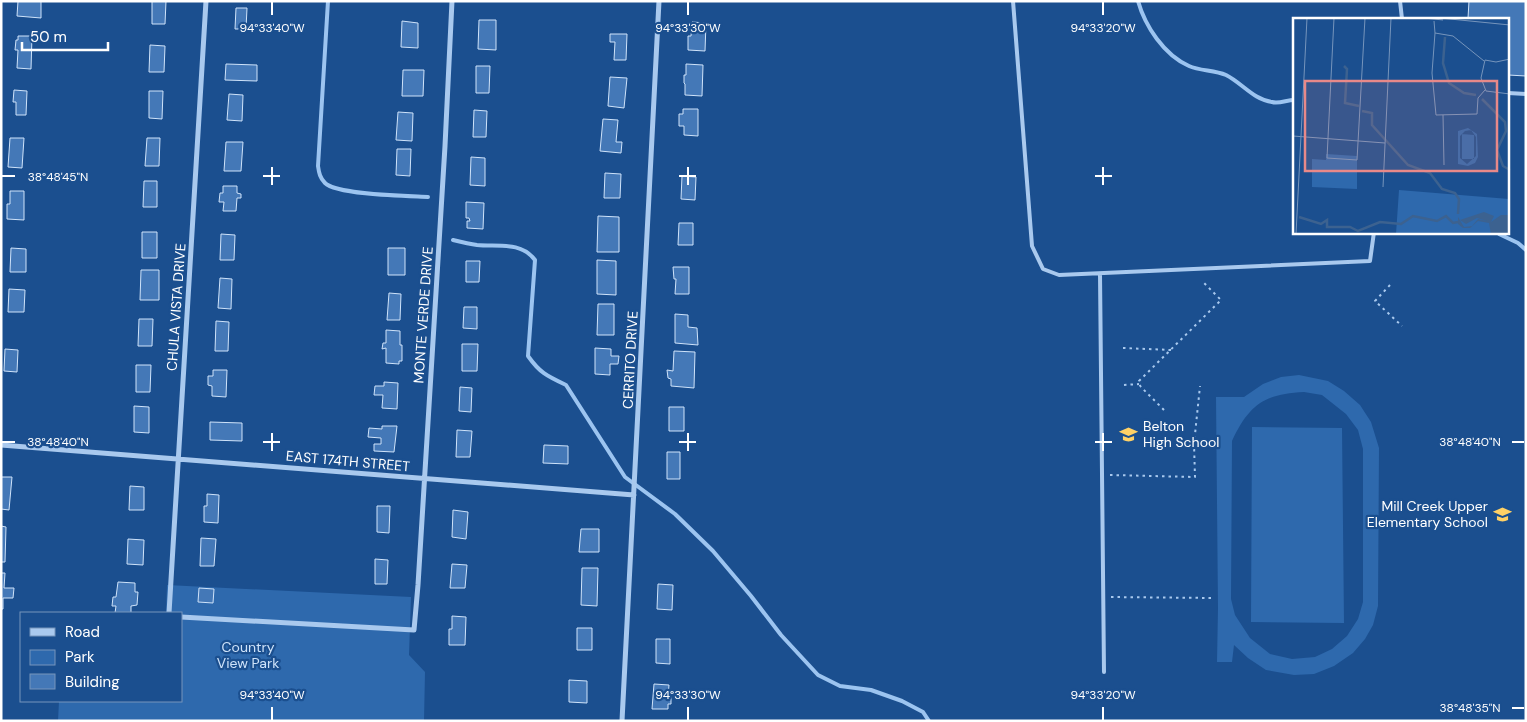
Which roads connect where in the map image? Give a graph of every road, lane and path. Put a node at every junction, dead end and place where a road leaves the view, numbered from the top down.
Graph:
1 (206, 1) edge
2 (452, 1) edge
3 (659, 1) edge
4 (1013, 1) edge
5 (1400, 1) edge
6 (1402, 18) edge
7 (1510, 93) edge
8 (1526, 94) edge
9 (1374, 234) edge
10 (1100, 274) junction
11 (1204, 283) dead end
12 (1390, 285) dead end
13 (1402, 326) dead end
14 (1123, 348) dead end
15 (1171, 350) junction
16 (1139, 384) junction
17 (1124, 385) dead end
18 (1200, 386) dead end
19 (1164, 410) dead end
20 (1, 445) edge
21 (178, 459) junction
22 (1102, 475) junction
23 (424, 478) junction
24 (634, 495) junction
25 (1104, 597) junction
26 (1213, 598) dead end
27 (169, 612) edge
28 (182, 617) edge
29 (1104, 672) dead end
30 (622, 721) edge

1 - 21 street, CHULA VISTA DRIVE
2 - 23 street, MONTE VERDE DRIVE
3 - 24 street, CERRITO DRIVE
4 - 10 lane
5 - 6 lane
7 - 8 lane
9 - 10 lane
10 - 22 lane
11 - 15 path
12 - 13 path
14 - 15 path
15 - 16 path
16 - 17 path
16 - 19 path
18 - 22 path
20 - 21 street, EAST 174TH STREET
21 - 23 street, EAST 174TH STREET
21 - 27 street, CHULA VISTA DRIVE
22 - 25 lane
23 - 24 street, EAST 174TH STREET
23 - 28 street, MONTE VERDE DRIVE
24 - 30 street, CERRITO DRIVE
25 - 26 path
25 - 29 lane

